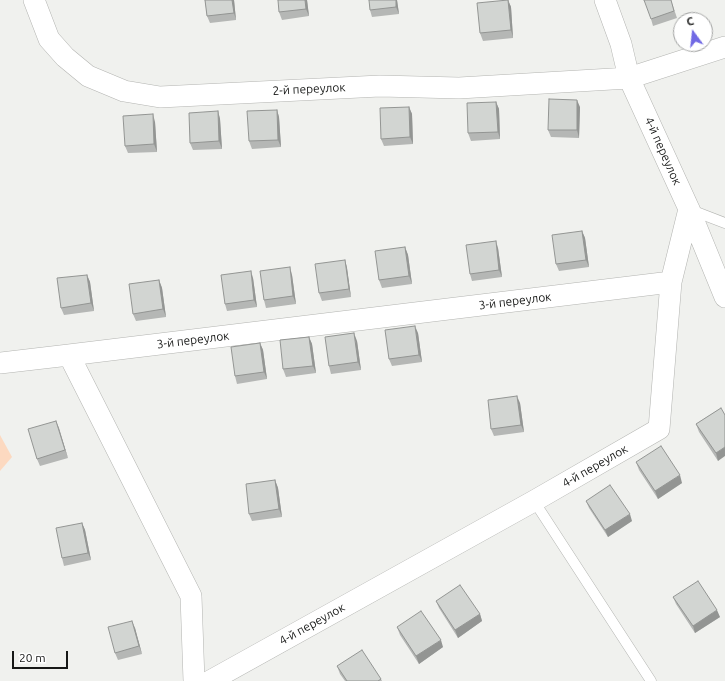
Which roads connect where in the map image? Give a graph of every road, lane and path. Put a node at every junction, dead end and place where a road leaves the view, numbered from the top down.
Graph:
1 (34, 0) edge
2 (605, 0) edge
3 (725, 47) edge
4 (630, 78) junction
5 (689, 209) junction
6 (725, 223) edge
7 (671, 282) junction
8 (725, 297) edge
9 (68, 355) junction
10 (0, 363) edge
11 (534, 501) junction
12 (194, 681) edge
13 (210, 681) edge
14 (651, 681) edge

1 - 4 street, 2-й переулок
2 - 4 street
3 - 4 street, 2-й переулок
4 - 5 street, 4-й переулок
5 - 6 lane
5 - 7 street, 4-й переулок
5 - 8 street
7 - 9 street, 3-й переулок
7 - 11 street, 4-й переулок
9 - 10 street, 3-й переулок
9 - 12 street
11 - 13 street, 4-й переулок
11 - 14 lane

